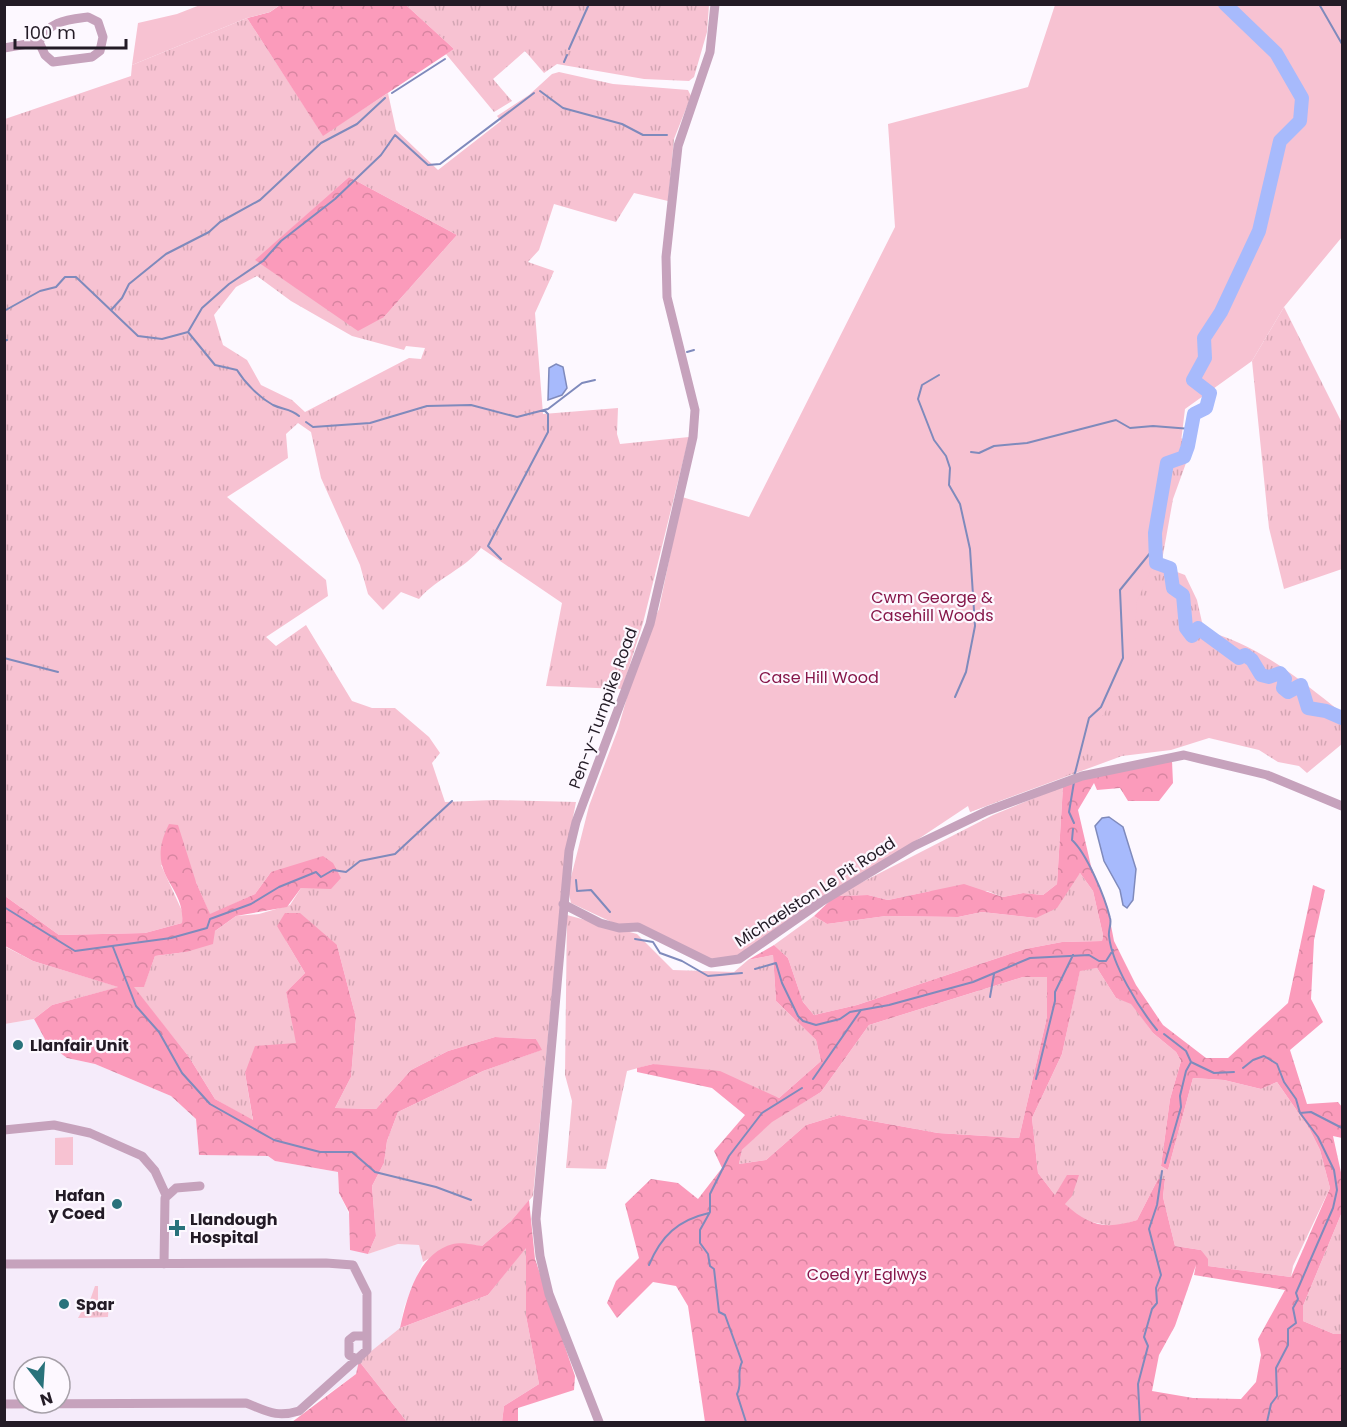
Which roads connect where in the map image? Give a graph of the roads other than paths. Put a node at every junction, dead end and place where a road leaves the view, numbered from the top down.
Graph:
1 (715, 4) edge
2 (39, 42) junction
3 (4, 48) edge
4 (1342, 806) edge
5 (563, 904) junction
6 (4, 1130) edge
7 (200, 1186) dead end
8 (166, 1195) junction
9 (4, 1264) edge
10 (164, 1264) junction
11 (367, 1336) junction
12 (358, 1360) junction
13 (4, 1404) edge
14 (599, 1422) edge

1 - 5 street, Pen-y-Turnpike Road
2 - 2 street
2 - 3 street
4 - 5 street, Michaelston Le Pit Road
5 - 14 street, Pen-y-Turnpike Road
6 - 8 street
7 - 8 street
8 - 10 street
9 - 10 street
10 - 11 street
11 - 12 street
11 - 12 street
12 - 13 street

